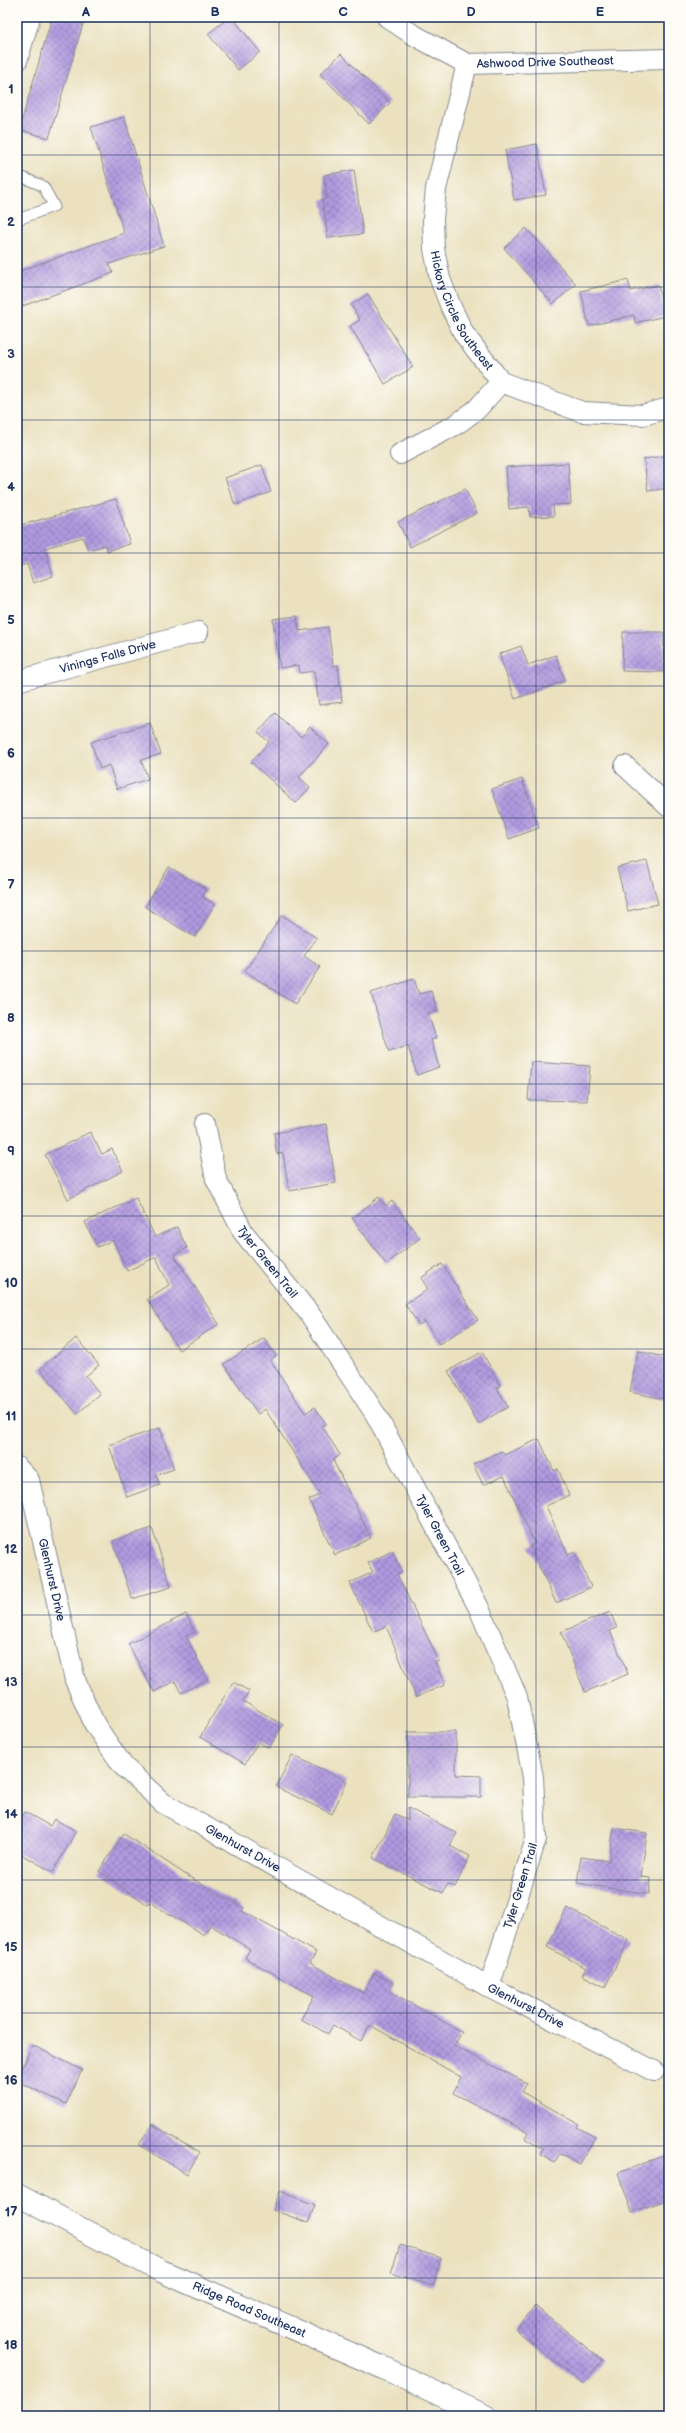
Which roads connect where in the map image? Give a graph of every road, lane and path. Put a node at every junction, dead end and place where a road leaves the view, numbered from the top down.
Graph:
1 (30, 17) edge
2 (387, 17) edge
3 (669, 59) edge
4 (17, 61) edge
5 (467, 64) junction
6 (17, 174) edge
7 (17, 220) edge
8 (501, 382) junction
9 (669, 408) edge
10 (400, 454) dead end
11 (198, 632) dead end
12 (17, 681) edge
13 (625, 766) dead end
14 (669, 807) edge
15 (205, 1124) dead end
16 (17, 1467) edge
17 (489, 1987) junction
18 (654, 2071) dead end
19 (17, 2195) edge
20 (485, 2416) edge

1 - 4 street
2 - 5 street, Ashwood Drive Southeast
3 - 5 street, Ashwood Drive Southeast
5 - 8 street, Hickory Circle Southeast
6 - 7 lane
8 - 9 street, Hickory Circle Southeast
8 - 10 street
11 - 12 street, Vinings Falls Drive
13 - 14 street
15 - 17 street, Tyler Green Trail
16 - 17 street, Glenhurst Drive
17 - 18 street, Glenhurst Drive
19 - 20 street, Ridge Road Southeast

